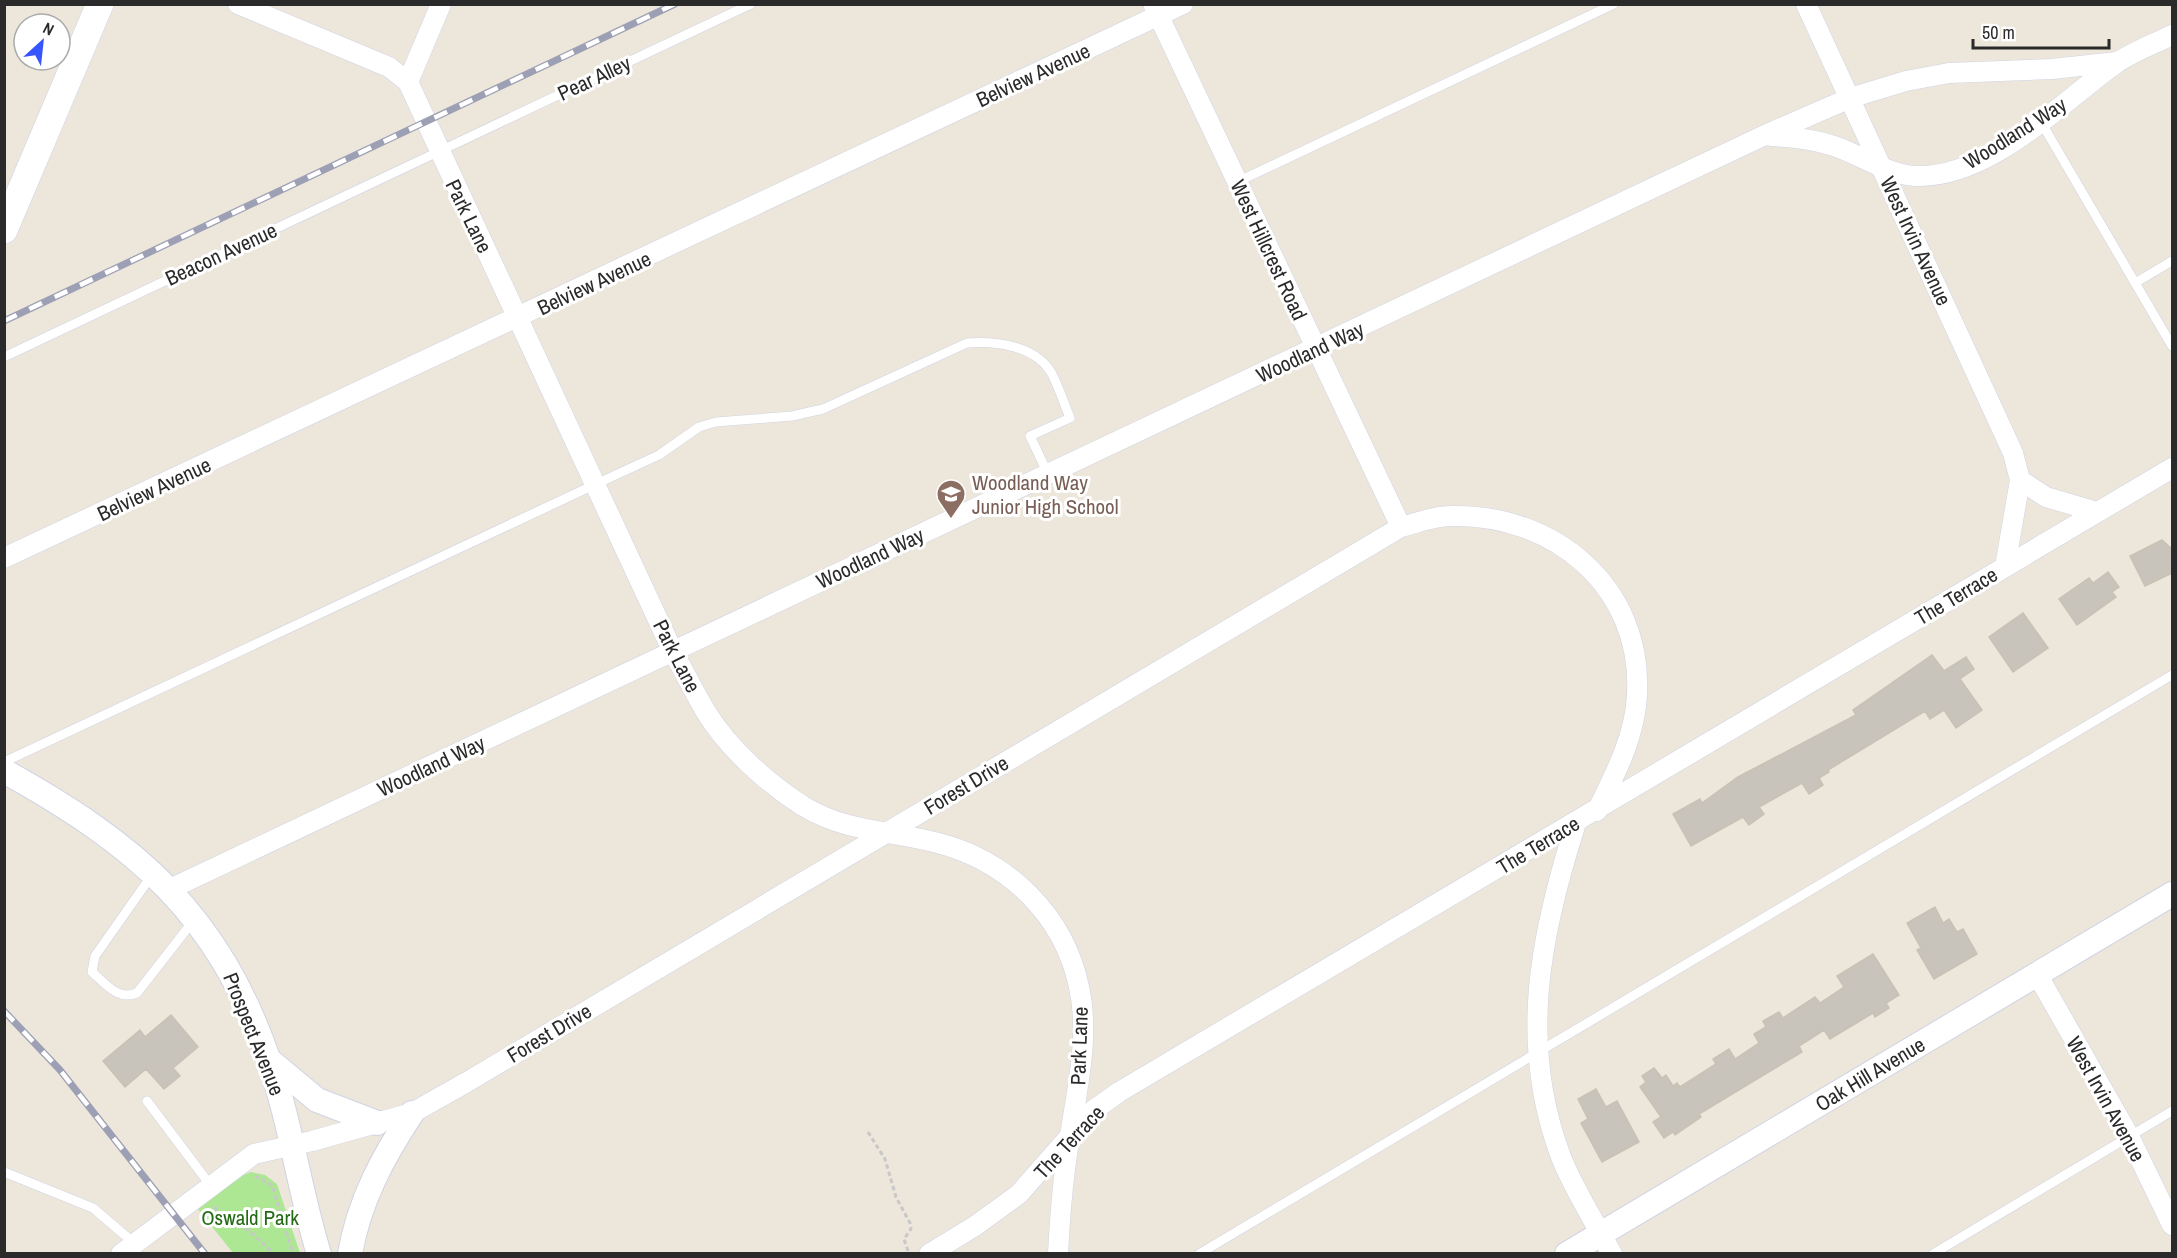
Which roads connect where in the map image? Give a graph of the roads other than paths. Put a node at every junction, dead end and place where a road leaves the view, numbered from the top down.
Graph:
1 (100, 4) edge
2 (238, 4) edge
3 (441, 4) edge
4 (751, 4) edge
5 (1182, 4) edge
6 (1614, 4) edge
7 (1806, 4) edge
8 (269, 10) edge
9 (1155, 10) edge
10 (2172, 36) edge
11 (2117, 62) junction
12 (408, 82) junction
13 (1850, 99) junction
14 (2041, 122) junction
15 (1765, 135) junction
16 (438, 151) junction
17 (1883, 168) junction
18 (1237, 182) junction
19 (4, 230) edge
20 (2172, 261) edge
21 (2135, 283) junction
22 (519, 318) junction
23 (2172, 346) edge
24 (1316, 349) junction
25 (4, 357) edge
26 (2172, 468) edge
27 (1048, 474) junction
28 (2020, 480) junction
29 (596, 484) junction
30 (2097, 512) junction
31 (1401, 527) junction
32 (4, 558) edge
33 (2005, 567) junction
34 (673, 652) junction
35 (2172, 675) edge
36 (4, 762) edge
37 (4, 771) edge
38 (1597, 811) junction
39 (1576, 823) junction
40 (884, 834) junction
41 (162, 881) junction
42 (2172, 894) edge
43 (195, 918) junction
44 (2037, 974) junction
45 (1536, 1053) junction
46 (269, 1060) junction
47 (147, 1101) dead end
48 (2172, 1111) edge
49 (412, 1113) junction
50 (377, 1123) junction
51 (1070, 1136) junction
52 (2129, 1136) junction
53 (290, 1146) junction
54 (4, 1172) edge
55 (214, 1192) junction
56 (2172, 1225) edge
57 (1607, 1243) edge
58 (133, 1250) edge
59 (319, 1254) edge
60 (350, 1254) edge
61 (929, 1254) edge
62 (1058, 1254) edge
63 (1199, 1254) edge
64 (1567, 1254) edge
65 (1933, 1254) edge

1 - 19 main road
2 - 8 street
3 - 12 street
4 - 16 lane, Pear Alley
5 - 9 street, Belview Avenue
6 - 18 lane
7 - 13 street, West Irvin Avenue
8 - 12 street
9 - 18 street, West Hillcrest Road
9 - 22 street, Belview Avenue
10 - 11 street, Woodland Way
11 - 13 street, Woodland Way
11 - 14 street, Woodland Way
12 - 16 street, Park Lane
13 - 15 street, Woodland Way
13 - 17 street, West Irvin Avenue
14 - 17 street, Woodland Way
14 - 21 lane
15 - 17 street, Woodland Way
15 - 24 street, Woodland Way
16 - 22 street, Park Lane
16 - 25 lane, Beacon Avenue
17 - 28 street, West Irvin Avenue
18 - 24 street, West Hillcrest Road
20 - 21 lane
21 - 23 lane
22 - 29 street, Park Lane
22 - 32 street, Belview Avenue
24 - 27 street, Woodland Way
24 - 31 street, West Hillcrest Road
26 - 30 street, The Terrace
27 - 29 lane
27 - 34 street, Woodland Way
28 - 30 street
28 - 33 street, West Irvin Avenue
29 - 34 street, Park Lane
29 - 36 lane
30 - 33 street, The Terrace
31 - 38 street, Forest Drive
31 - 40 street, Forest Drive
33 - 38 street, The Terrace
34 - 40 street, Park Lane
34 - 41 street, Woodland Way
35 - 45 lane
37 - 41 street, Prospect Avenue
38 - 39 street, The Terrace
39 - 45 street
39 - 51 street, The Terrace
40 - 49 street, Forest Drive
40 - 51 street, Park Lane
41 - 43 street, Prospect Avenue
41 - 43 lane
42 - 44 street, Oak Hill Avenue
43 - 46 street, Prospect Avenue
44 - 52 street, West Irvin Avenue
44 - 57 street, Oak Hill Avenue
45 - 57 street
45 - 63 lane
46 - 50 street
46 - 53 street, Prospect Avenue
47 - 55 lane
48 - 52 lane
49 - 50 street, Forest Drive
49 - 60 street
50 - 53 street, Forest Drive
51 - 61 street, The Terrace
51 - 62 street, Park Lane
52 - 56 street, West Irvin Avenue
52 - 65 lane
53 - 55 street, Forest Drive
53 - 59 street, Prospect Avenue
54 - 58 lane
55 - 58 street, Forest Drive
57 - 64 street, Oak Hill Avenue

